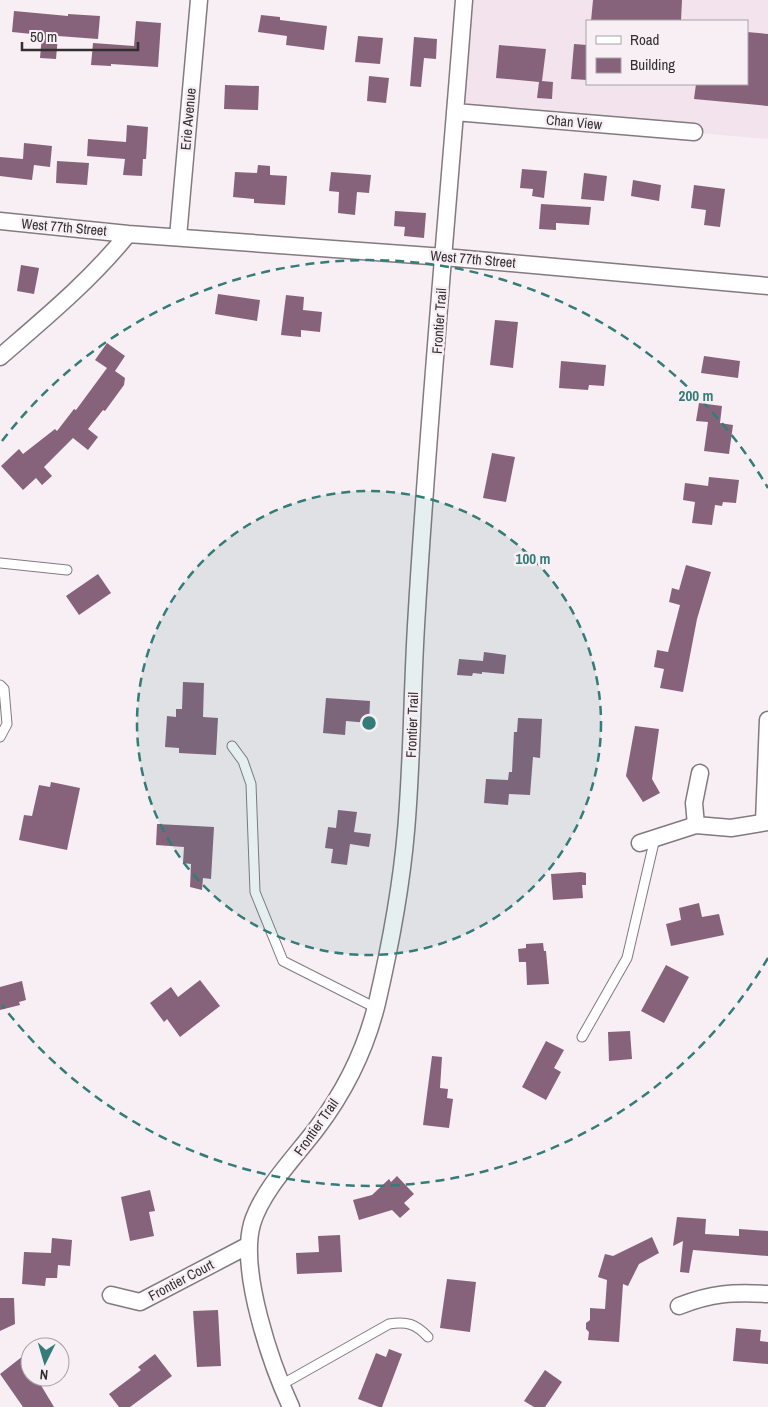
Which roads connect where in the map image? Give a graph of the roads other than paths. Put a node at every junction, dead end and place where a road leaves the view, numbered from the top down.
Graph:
1 (199, 0) edge
2 (464, 0) edge
3 (455, 112) junction
4 (694, 132) dead end
5 (0, 221) edge
6 (128, 234) junction
7 (178, 237) junction
8 (444, 257) junction
9 (768, 286) edge
10 (0, 357) edge
11 (0, 562) edge
12 (67, 570) dead end
13 (0, 685) edge
14 (768, 720) edge
15 (0, 737) edge
16 (232, 746) dead end
17 (700, 772) dead end
18 (766, 822) edge
19 (696, 825) junction
20 (648, 841) joint
21 (376, 1008) junction
22 (582, 1038) dead end
23 (249, 1245) junction
24 (768, 1294) edge
25 (111, 1295) dead end
26 (679, 1306) dead end
27 (428, 1337) dead end
28 (281, 1385) junction
29 (291, 1407) edge

1 - 7 street, Erie Avenue
2 - 3 street, Frontier Trail
3 - 4 street, Chan View
3 - 8 street, Frontier Trail
5 - 6 street, West 77th Street
6 - 7 street, West 77th Street
6 - 10 street
7 - 8 street, West 77th Street
8 - 9 street, West 77th Street
8 - 21 street, Frontier Trail
11 - 12 lane
13 - 15 lane
14 - 18 street
16 - 21 lane
17 - 19 street
18 - 19 street
19 - 20 street
20 - 22 lane
21 - 23 street, Frontier Trail
23 - 25 street, Frontier Court
23 - 28 street, Frontier Trail
24 - 26 street
27 - 28 lane
28 - 29 street, Frontier Trail

